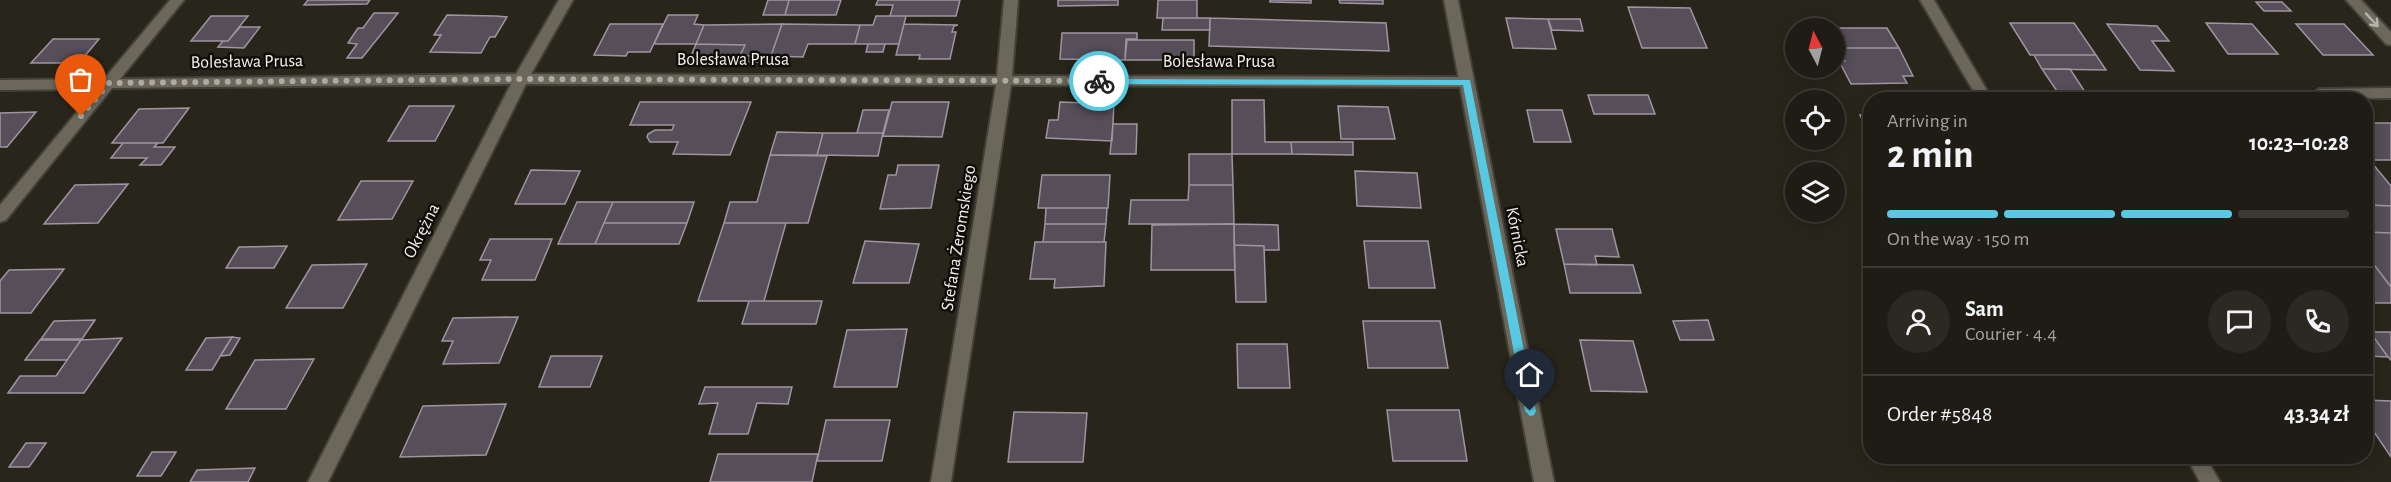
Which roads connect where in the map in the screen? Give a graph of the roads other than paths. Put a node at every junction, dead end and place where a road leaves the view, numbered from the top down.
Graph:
1 (177, 0) edge
2 (566, 0) edge
3 (1011, 0) edge
4 (1451, 0) edge
5 (1927, 0) edge
6 (2353, 0) edge
7 (2391, 40) edge
8 (520, 79) junction
9 (1004, 80) junction
10 (1467, 82) junction
11 (109, 83) junction
12 (0, 85) edge
13 (1981, 92) edge
14 (2373, 93) edge
15 (2391, 93) edge
16 (0, 216) edge
17 (2200, 464) edge
18 (318, 482) edge
19 (941, 482) edge
20 (1544, 482) edge
21 (2210, 482) edge

1 - 11 street
2 - 8 street, Okrężna
3 - 9 street, Stefana Żeromskiego
4 - 10 street, Kórnicka
5 - 13 street
6 -> 7 street
8 - 9 street, Bolesława Prusa
8 - 11 street, Bolesława Prusa
8 - 18 street, Okrężna
9 - 10 street, Bolesława Prusa
9 - 19 street, Stefana Żeromskiego
10 - 20 street, Kórnicka
11 - 12 street, Bolesława Prusa
11 - 16 street
14 - 15 street
17 - 21 street

